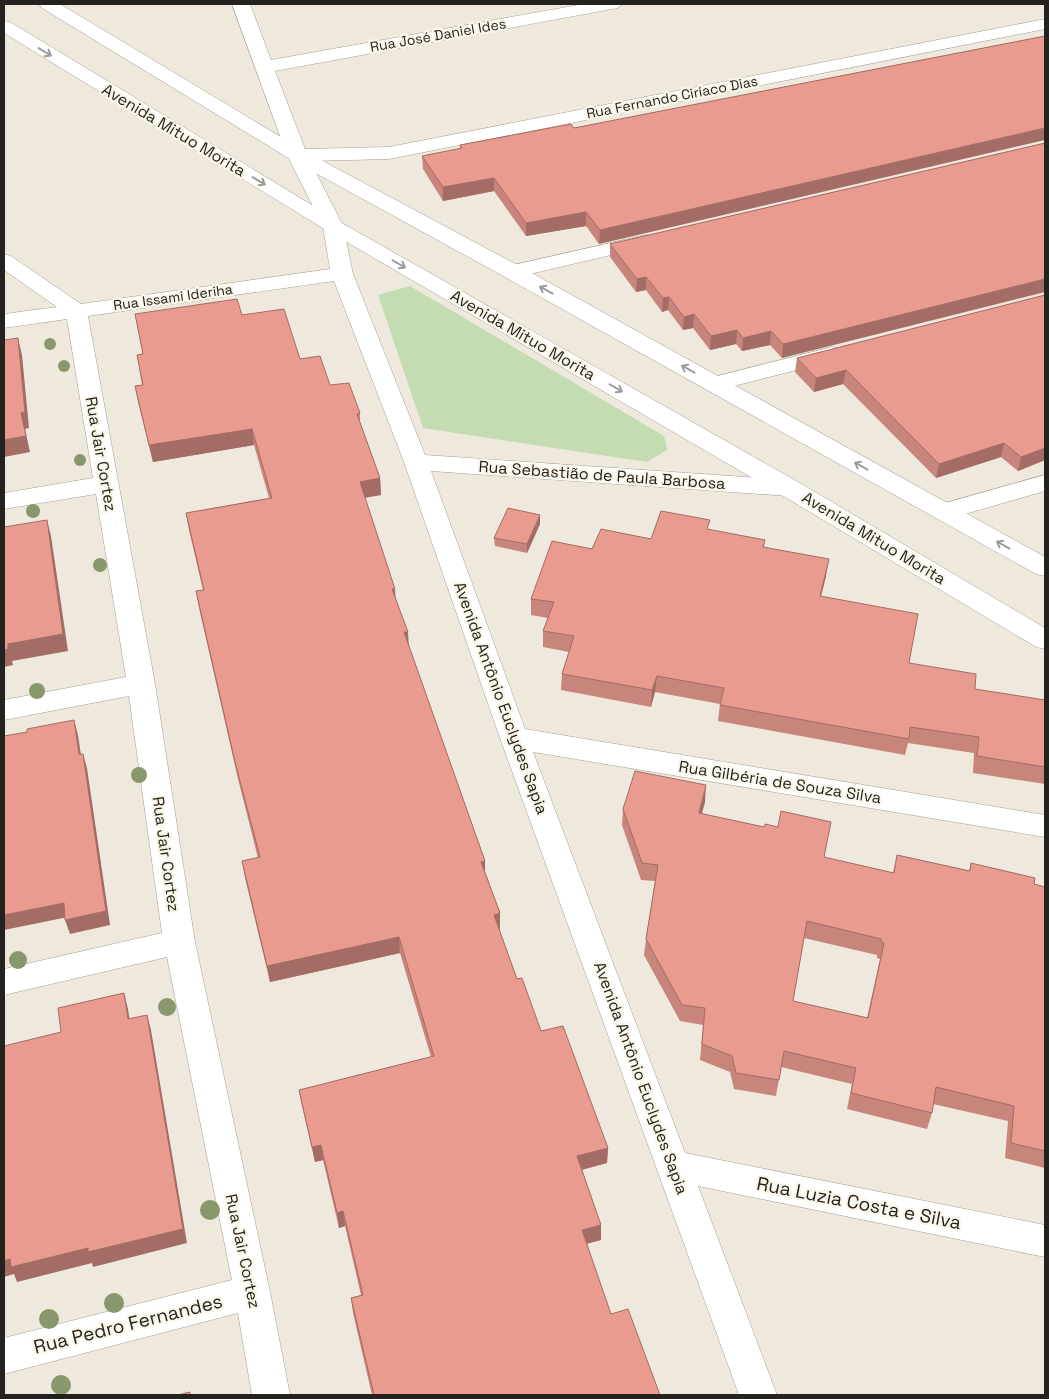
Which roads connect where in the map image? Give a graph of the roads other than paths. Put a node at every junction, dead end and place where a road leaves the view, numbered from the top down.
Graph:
1 (48, 4) edge
2 (241, 4) edge
3 (612, 4) edge
4 (1045, 24) edge
5 (4, 26) edge
6 (264, 67) junction
7 (297, 155) junction
8 (332, 226) junction
9 (668, 236) edge
10 (4, 260) edge
11 (513, 272) junction
12 (342, 274) junction
13 (76, 310) junction
14 (4, 321) edge
15 (856, 348) edge
16 (714, 384) junction
17 (416, 462) junction
18 (1045, 483) edge
19 (106, 484) junction
20 (789, 488) junction
21 (4, 501) edge
22 (944, 512) junction
23 (1045, 568) edge
24 (1045, 640) edge
25 (141, 684) junction
26 (4, 710) edge
27 (514, 738) junction
28 (1045, 826) edge
29 (179, 942) junction
30 (4, 982) edge
31 (673, 1166) junction
32 (1045, 1241) edge
33 (252, 1292) junction
34 (4, 1356) edge
35 (271, 1395) edge
36 (758, 1395) edge

1 - 7 street
2 - 6 street, Avenida Antônio Euclydes Sapia
3 - 6 street, Rua José Daniel Ides
4 - 7 street, Rua Fernando Ciríaco Dias
5 -> 8 street, Avenida Mituo Morita
6 - 7 street, Avenida Antônio Euclydes Sapia
7 - 8 street, Avenida Antônio Euclydes Sapia
7 - 11 street
8 - 12 street, Avenida Antônio Euclydes Sapia
8 -> 20 street, Avenida Mituo Morita
9 - 11 street
10 - 13 street
16 -> 11 street
12 - 13 street, Rua Issami Ideriha
12 - 17 street, Avenida Antônio Euclydes Sapia
13 - 14 street, Rua Issami Ideriha
13 - 19 street, Rua Jair Cortez
15 - 16 street
22 -> 16 street
17 - 20 street, Rua Sebastião de Paula Barbosa
17 - 27 street, Avenida Antônio Euclydes Sapia
18 - 22 street
19 - 21 street
19 - 25 street, Rua Jair Cortez
20 - 24 street, Avenida Mituo Morita
23 -> 22 street
25 - 26 street
25 - 29 street, Rua Jair Cortez
27 - 28 street, Rua Gilbéria de Souza Silva
27 - 31 street, Avenida Antônio Euclydes Sapia
29 - 30 street
29 - 33 street, Rua Jair Cortez
31 - 32 street, Rua Luzia Costa e Silva
31 - 36 street, Avenida Antônio Euclydes Sapia
33 - 34 street, Rua Pedro Fernandes
33 - 35 street, Rua Jair Cortez

